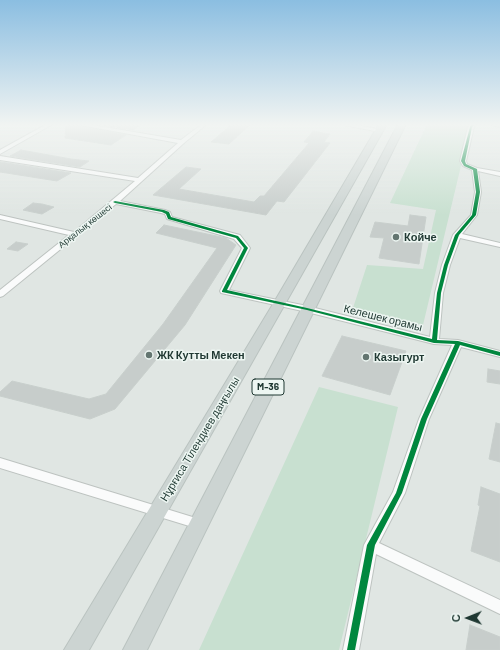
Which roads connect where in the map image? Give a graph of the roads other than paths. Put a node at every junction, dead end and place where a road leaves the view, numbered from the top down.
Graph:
1 (168, 154) edge
2 (365, 154) edge
3 (386, 154) edge
4 (465, 154) edge
5 (0, 158) edge
6 (475, 169) junction
7 (500, 174) edge
8 (140, 180) junction
9 (115, 202) junction
10 (0, 216) edge
11 (75, 234) junction
12 (457, 235) junction
13 (500, 245) edge
14 (0, 294) edge
15 (280, 304) junction
16 (307, 309) junction
17 (434, 340) junction
18 (458, 343) junction
19 (500, 354) edge
20 (0, 463) edge
21 (157, 511) junction
22 (199, 524) junction
23 (371, 545) junction
24 (500, 607) edge
25 (76, 650) edge
26 (134, 650) edge
27 (351, 650) edge

1 - 8 street, Арқалық көшесі
2 - 15 main road, Нұрғиса Тілендиев даңғылы / M-36
3 - 16 main road, M-36
4 - 6 street
5 - 8 street
6 - 7 street
6 - 12 street
8 - 9 street, Арқалық көшесі
9 - 11 street, Арқалық көшесі
9 - 15 street, Келешек орамы
10 - 11 street
11 - 14 street, Арқалық көшесі
12 - 13 street
12 - 17 street
15 - 16 street, Келешек орамы
15 - 21 main road, Нұрғиса Тілендиев даңғылы / M-36
16 - 17 street, Келешек орамы
16 - 22 main road, M-36
17 - 18 street, Келешек орамы
18 - 19 street, Келешек орамы
18 - 23 street
20 - 21 street
21 - 22 street
21 - 25 main road, Нұрғиса Тілендиев даңғылы / M-36
22 - 26 main road, M-36
23 - 24 street
23 - 27 street

